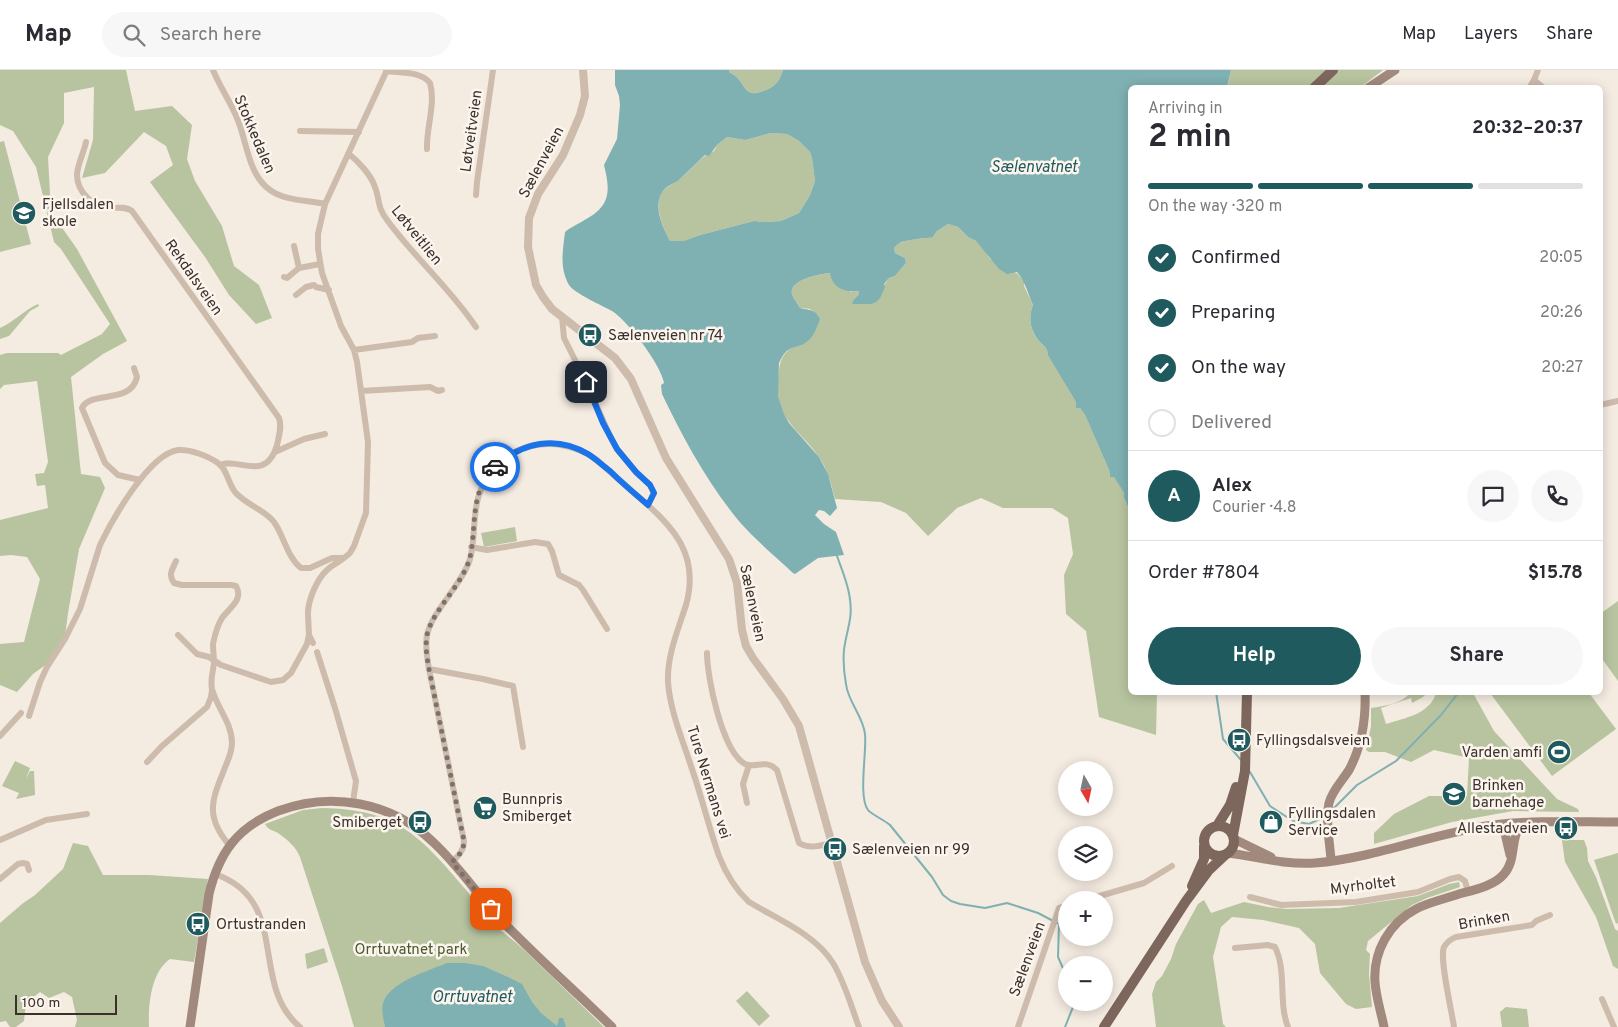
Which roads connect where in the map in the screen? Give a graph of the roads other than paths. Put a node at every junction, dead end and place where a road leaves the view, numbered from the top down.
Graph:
1 (213, 70) edge
2 (493, 70) edge
3 (583, 70) edge
4 (1332, 70) edge
5 (1395, 70) edge
6 (1538, 70) edge
7 (386, 71) edge
8 (1534, 80) junction
9 (1317, 85) edge
10 (1372, 85) edge
11 (1531, 85) edge
12 (1540, 85) edge
13 (300, 131) dead end
14 (359, 132) junction
15 (86, 142) dead end
16 (428, 148) dead end
17 (349, 154) junction
18 (476, 195) dead end
19 (325, 204) junction
20 (294, 246) dead end
21 (320, 264) junction
22 (299, 268) junction
23 (284, 277) dead end
24 (329, 290) junction
25 (296, 295) dead end
26 (562, 317) junction
27 (476, 327) dead end
28 (435, 336) dead end
29 (354, 350) junction
30 (134, 368) dead end
31 (442, 390) dead end
32 (361, 392) junction
33 (1618, 401) edge
34 (1603, 404) edge
35 (325, 434) dead end
36 (275, 452) junction
37 (220, 465) junction
38 (140, 480) junction
39 (648, 505) junction
40 (471, 547) junction
41 (344, 558) junction
42 (176, 561) dead end
43 (608, 629) dead end
44 (178, 635) dead end
45 (309, 635) junction
46 (313, 643) dead end
47 (316, 652) dead end
48 (707, 653) dead end
49 (214, 661) junction
50 (429, 669) junction
51 (212, 689) junction
52 (1247, 695) edge
53 (1365, 695) edge
54 (21, 713) dead end
55 (30, 716) dead end
56 (0, 736) edge
57 (523, 747) dead end
58 (1246, 750) junction
59 (147, 762) dead end
60 (749, 765) junction
61 (353, 802) junction
62 (747, 803) dead end
63 (87, 814) dead end
64 (1614, 822) edge
65 (1520, 824) junction
66 (1503, 825) junction
67 (1216, 826) junction
68 (1234, 837) junction
69 (0, 840) edge
70 (831, 843) junction
71 (1204, 844) junction
72 (230, 846) junction
73 (1227, 854) junction
74 (1275, 859) junction
75 (1331, 860) junction
76 (1511, 860) junction
77 (452, 862) junction
78 (1172, 866) dead end
79 (29, 870) dead end
80 (215, 874) junction
81 (0, 879) edge
82 (1113, 892) edge
83 (1468, 892) junction
84 (1250, 897) dead end
85 (1186, 901) junction
86 (1058, 915) edge
87 (1550, 915) dead end
88 (1235, 948) dead end
89 (1602, 999) dead end
90 (190, 1027) edge
91 (300, 1027) edge
92 (612, 1027) edge
93 (859, 1027) edge
94 (899, 1027) edge
95 (1018, 1027) edge
96 (1104, 1027) edge
97 (1288, 1027) edge
98 (1384, 1027) edge
99 (1454, 1027) edge
100 (1614, 1027) edge

1 - 19 street, Stokkedalen
2 - 18 street, Løtveitveien
3 - 26 street, Sælenveien
4 - 9 main road
5 - 10 main road
6 - 8 street
7 - 14 street
7 - 16 street
8 - 11 street
8 - 12 street
13 - 14 street
14 - 17 street
15 - 36 street, Rekdalsveien
17 - 19 street
17 - 27 street, Løtveitlien
19 - 21 street
20 - 22 street
21 - 22 street
21 - 24 street
22 - 23 street
24 - 25 street
24 - 29 street
26 - 39 street
26 - 70 street, Sælenveien
28 - 29 street
29 - 32 street
30 - 38 street
31 - 32 street
32 - 41 street
33 - 34 street
35 - 36 street
36 - 37 street
37 - 38 street
37 - 41 street
38 - 55 street
39 - 40 street, Ture Nermans vei
39 - 93 street, Ture Nermans vei
40 - 43 street
40 - 50 street, Ture Nermans vei
41 - 45 street
42 - 49 street
44 - 49 street
45 - 46 street
45 - 49 street
47 - 61 street
48 - 60 street
49 - 51 street
50 - 57 street
50 - 77 street, Ture Nermans vei
51 - 59 street
51 - 72 street
52 - 58 main road
53 - 75 main road
54 - 56 street
58 - 67 main road
58 - 68 main road
60 - 62 street
60 - 70 street
61 - 72 main road
61 - 77 main road
63 - 69 street
64 - 65 main road
65 - 66 main road
65 - 76 main road
66 - 75 main road
66 - 76 main road
67 - 68 main road
67 - 71 main road
68 - 73 main road
68 - 74 main road
70 - 94 street, Sælenveien
71 - 73 main road
71 - 85 main road
72 - 80 main road
73 - 74 main road
73 - 85 main road
74 - 75 main road
76 - 83 main road
77 - 92 main road
78 - 82 street
79 - 81 street
80 - 90 main road
80 - 91 street
83 - 84 street, Myrholtet
83 - 98 main road
85 - 96 main road
86 - 95 street, Sælenveien
87 - 99 street, Brinken
88 - 97 street
89 - 100 street

